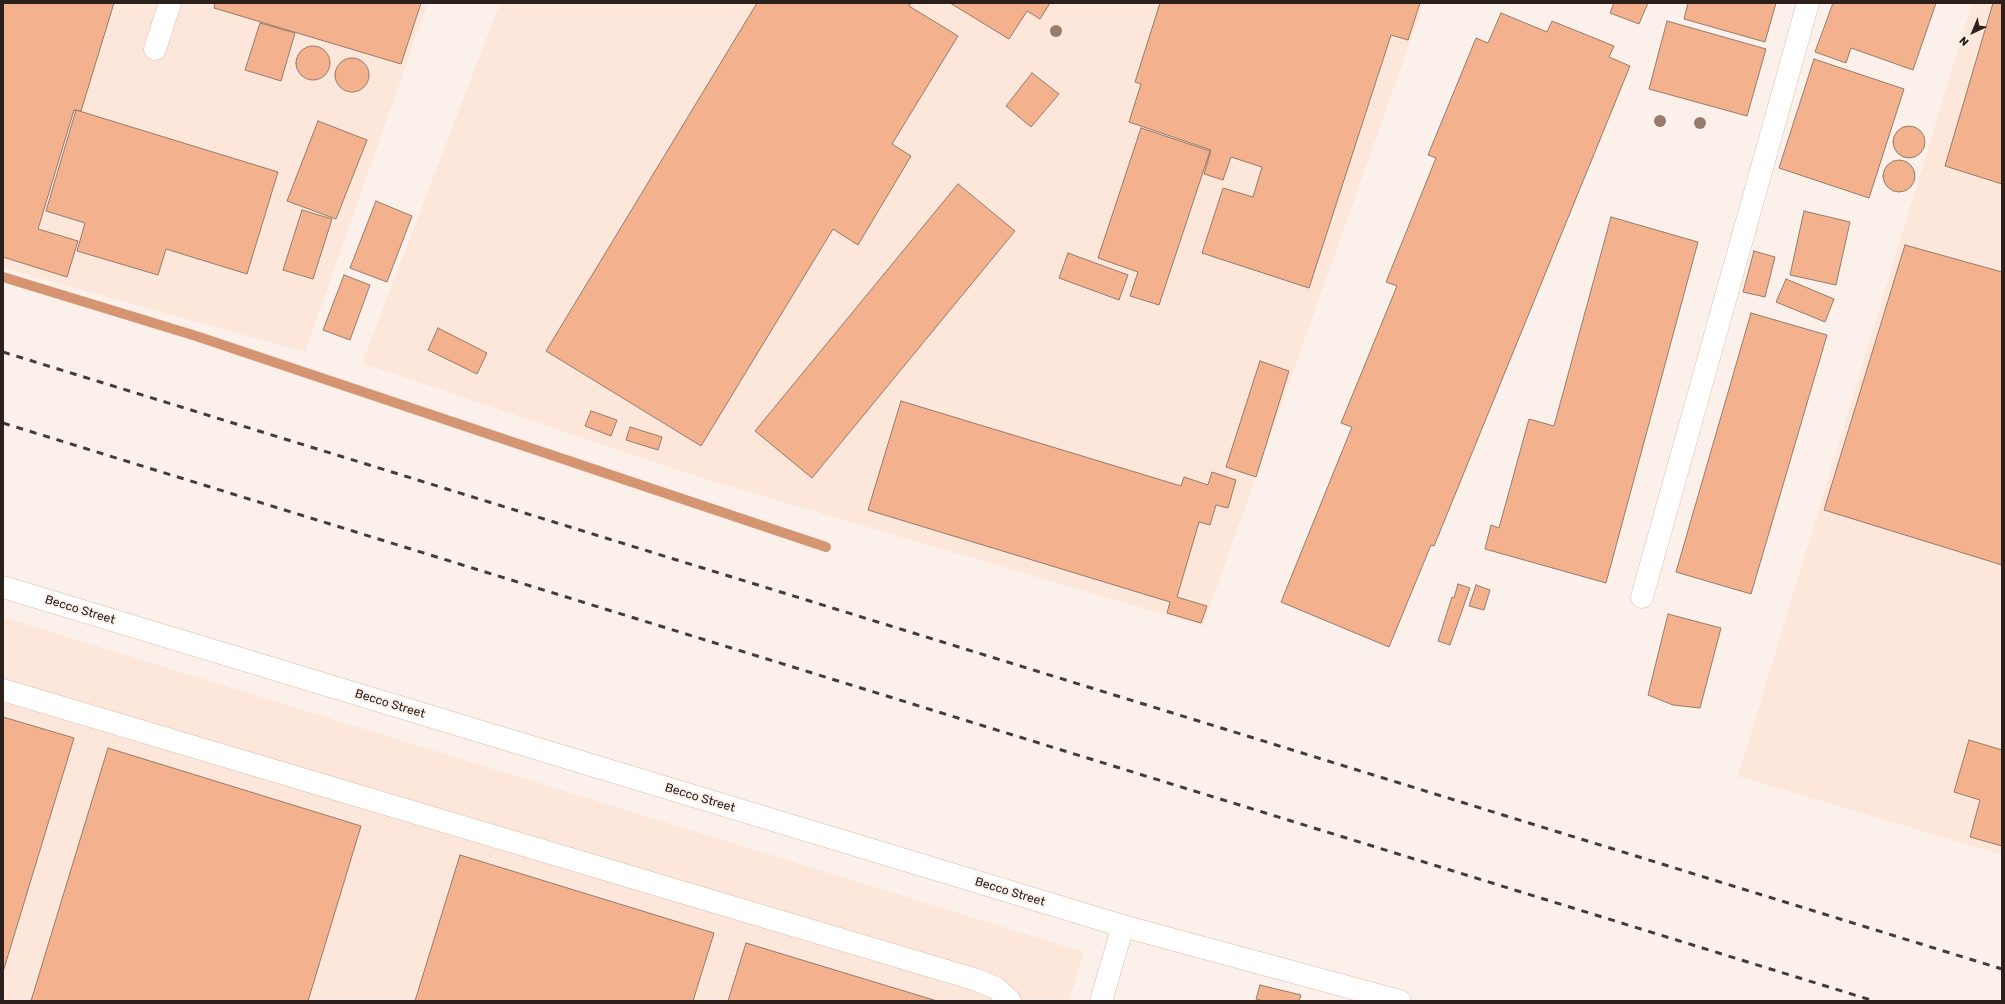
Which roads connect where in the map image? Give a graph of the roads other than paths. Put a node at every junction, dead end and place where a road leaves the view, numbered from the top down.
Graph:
1 (170, 3) edge
2 (1808, 3) edge
3 (155, 49) dead end
4 (3, 587) edge
5 (1642, 597) dead end
6 (3, 690) edge
7 (1123, 926) junction
8 (1010, 1001) edge
9 (1101, 1001) edge
10 (1400, 1001) edge

1 - 3 street
2 - 5 street
4 - 7 street, Becco Street
6 - 8 street
7 - 9 street
7 - 10 street, Becco Street

